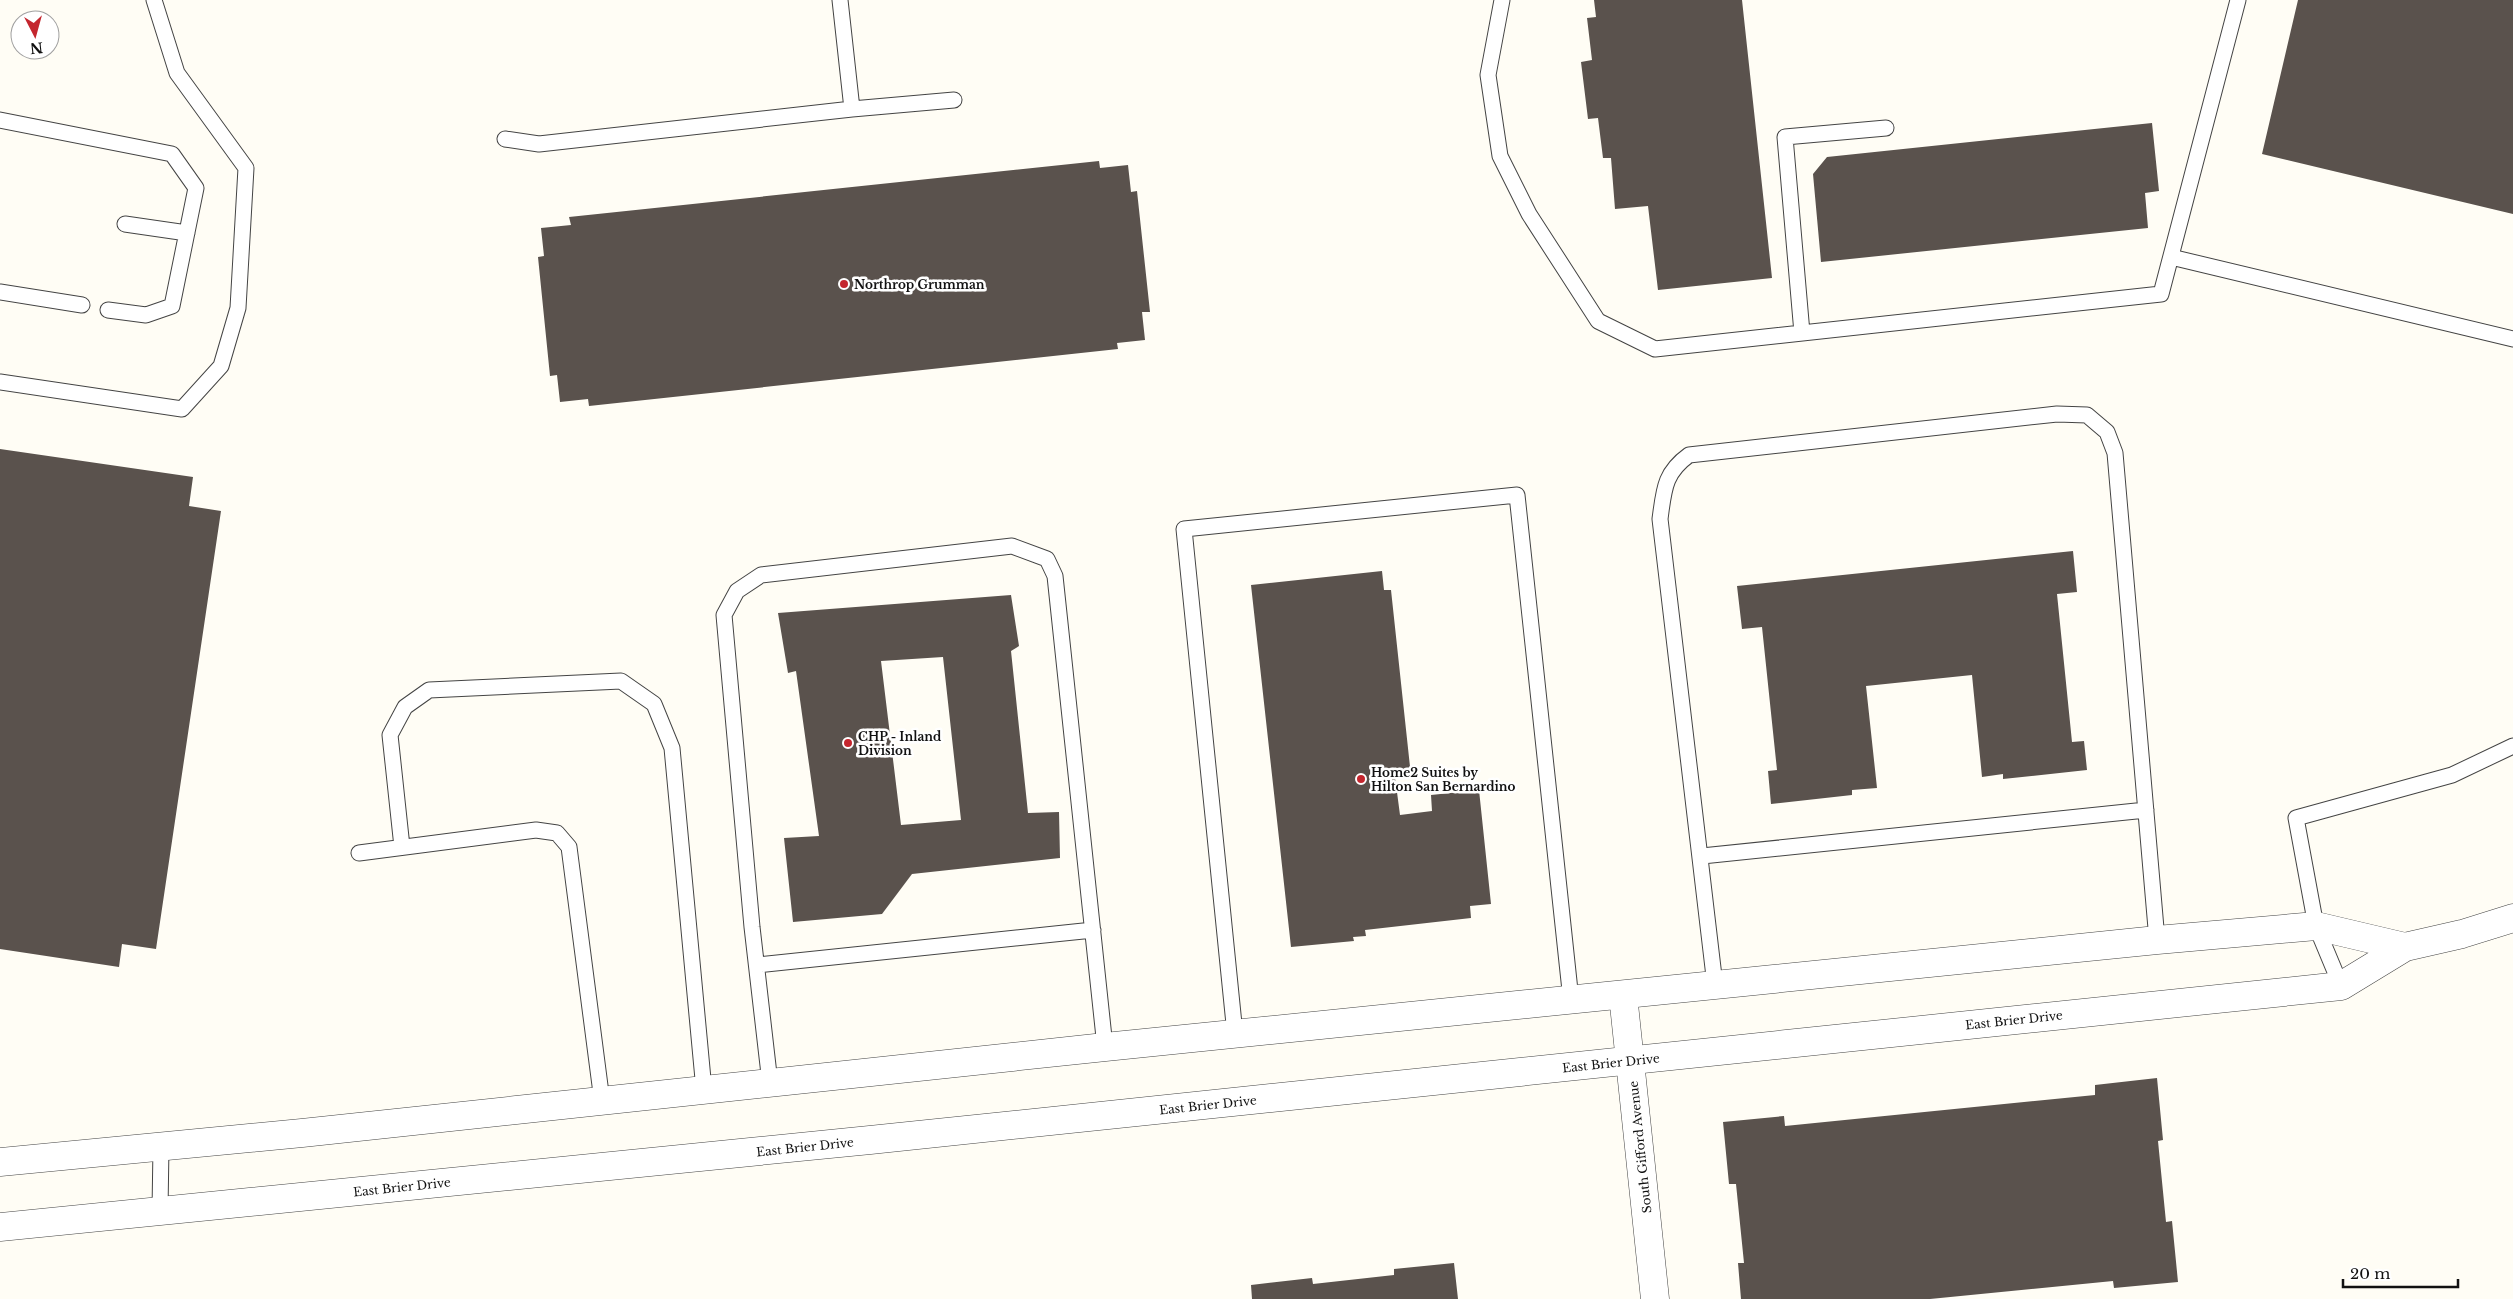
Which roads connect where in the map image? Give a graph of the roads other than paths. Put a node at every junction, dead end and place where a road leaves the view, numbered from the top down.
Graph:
1 (154, 0) edge
2 (840, 0) edge
3 (1502, 0) edge
4 (2238, 0) edge
5 (954, 100) dead end
6 (852, 109) junction
7 (0, 120) edge
8 (1886, 128) dead end
9 (505, 139) dead end
10 (125, 224) dead end
11 (187, 233) junction
12 (2171, 257) junction
13 (0, 292) edge
14 (82, 305) dead end
15 (108, 310) dead end
16 (1802, 333) junction
17 (2513, 339) edge
18 (0, 382) edge
19 (2513, 746) edge
20 (2146, 810) junction
21 (402, 847) junction
22 (359, 853) dead end
23 (1702, 856) junction
24 (2513, 918) edge
25 (2316, 926) junction
26 (1093, 930) junction
27 (2157, 940) junction
28 (2405, 947) junction
29 (757, 965) junction
30 (1715, 985) junction
31 (2341, 986) junction
32 (1623, 995) junction
33 (1571, 1000) junction
34 (1235, 1034) junction
35 (1105, 1047) junction
36 (1632, 1061) junction
37 (770, 1083) junction
38 (704, 1090) junction
39 (602, 1101) junction
40 (160, 1146) junction
41 (0, 1162) edge
42 (160, 1211) junction
43 (0, 1227) edge
44 (1656, 1299) edge

1 - 18 lane
2 - 6 lane
3 - 16 lane
4 - 12 lane
5 - 6 lane
6 - 9 lane
7 - 11 lane
8 - 16 lane
10 - 11 lane
11 - 15 lane
12 - 16 lane
12 - 17 lane
13 - 14 lane
19 - 25 lane
20 - 23 lane
20 - 23 lane
20 - 27 lane
21 - 22 lane
21 - 38 lane
21 - 39 lane
23 - 30 lane
24 - 28 street, East Brier Drive
25 - 27 street, East Brier Drive
25 - 28 street, East Brier Drive
25 - 31 lane
26 - 29 lane
26 - 29 lane
26 - 35 lane
27 - 30 street, East Brier Drive
28 - 31 street, East Brier Drive
29 - 37 lane
30 - 32 street, East Brier Drive
31 - 36 street, East Brier Drive
32 - 33 street, East Brier Drive
32 - 36 street, South Gifford Avenue
33 - 34 street, East Brier Drive
33 - 34 lane
34 - 35 street, East Brier Drive
35 - 37 street, East Brier Drive
36 - 42 street, East Brier Drive
36 - 44 street, South Gifford Avenue
37 - 38 street, East Brier Drive
38 - 39 street, East Brier Drive
39 - 40 street, East Brier Drive
40 - 41 street, East Brier Drive
40 - 42 lane
42 - 43 street, East Brier Drive

